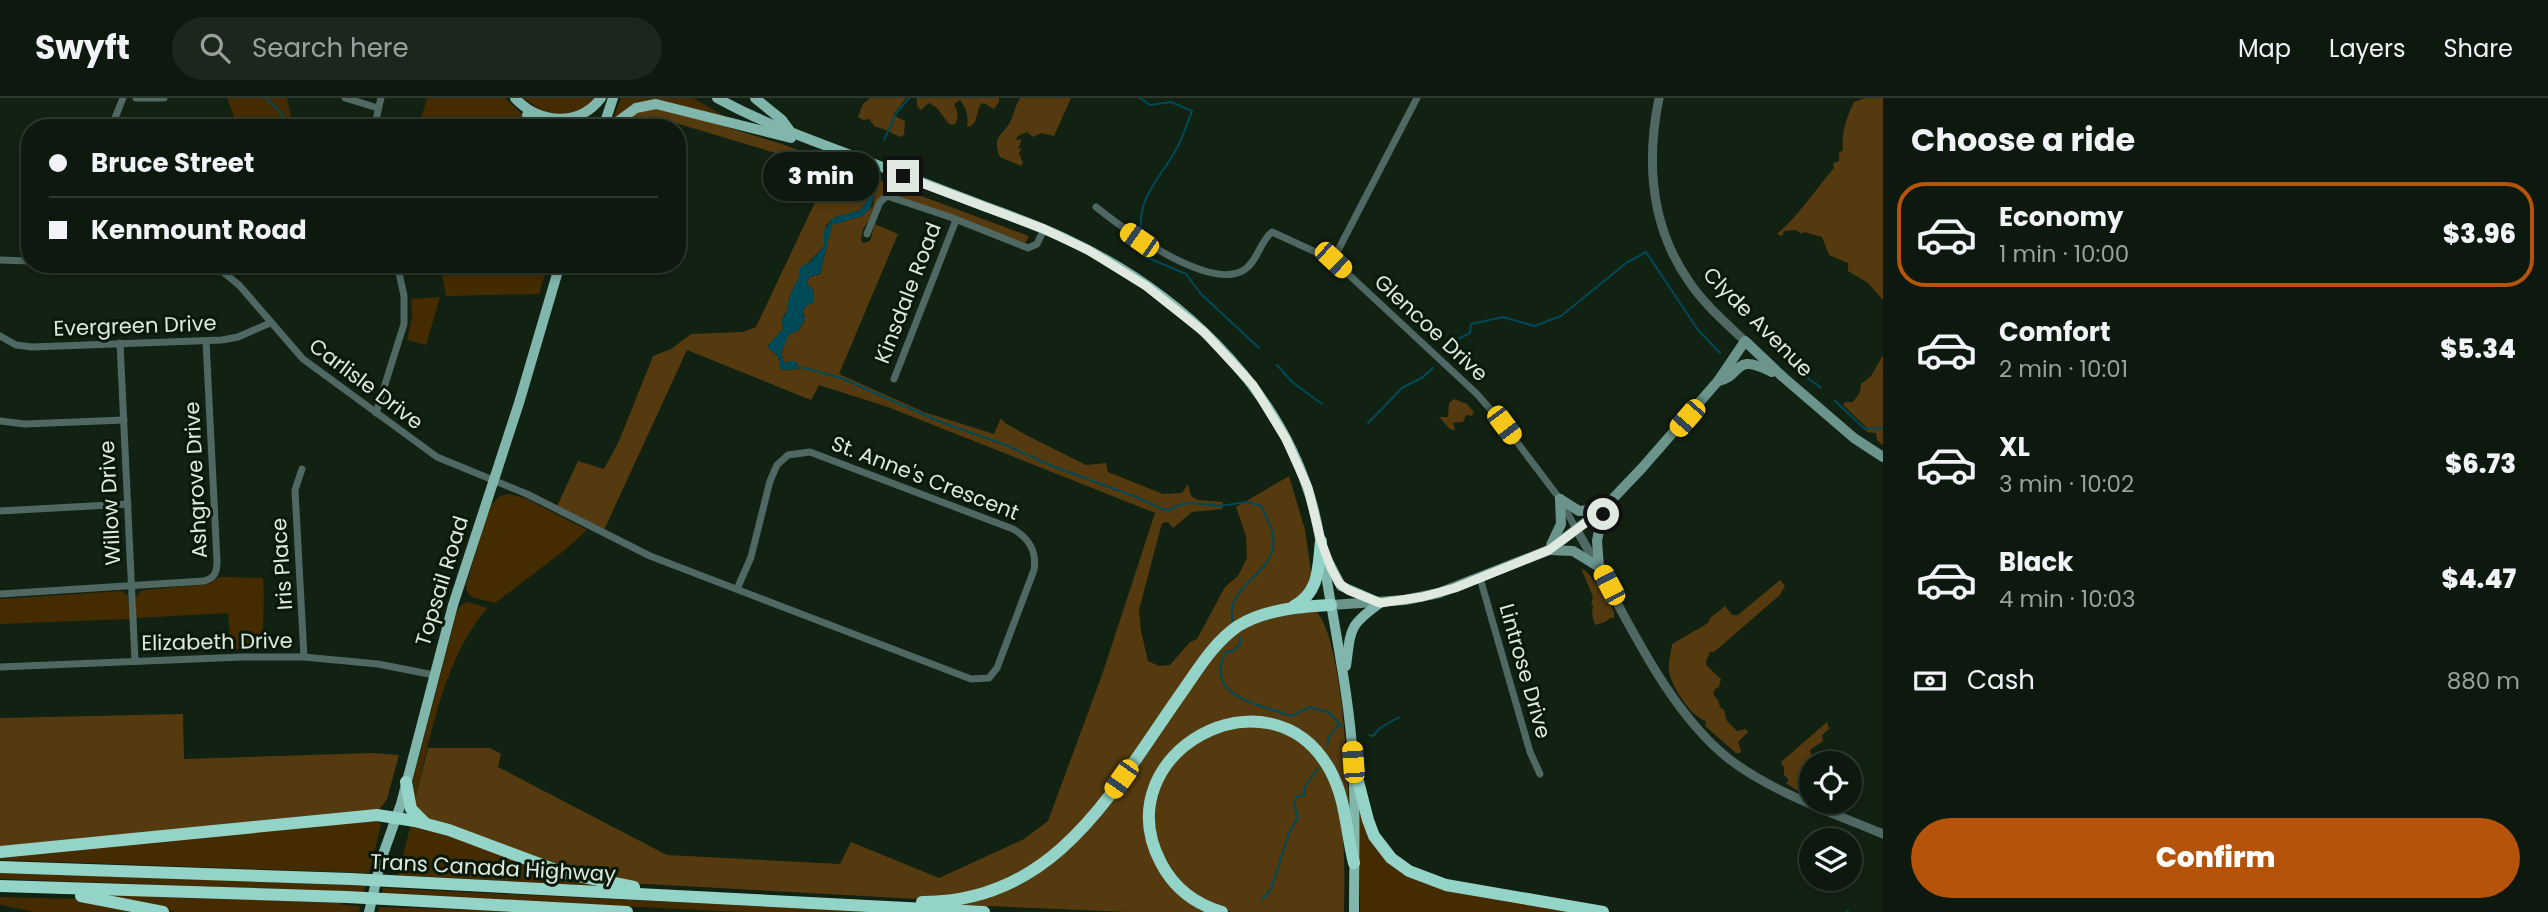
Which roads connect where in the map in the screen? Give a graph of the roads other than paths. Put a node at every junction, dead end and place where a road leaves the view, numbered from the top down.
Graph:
1 (123, 98) edge
2 (136, 98) edge
3 (164, 98) edge
4 (345, 98) edge
5 (382, 98) edge
6 (512, 98) edge
7 (601, 98) edge
8 (613, 98) edge
9 (717, 98) edge
10 (755, 98) edge
11 (1417, 98) edge
12 (1659, 98) edge
13 (378, 108) junction
14 (115, 119) edge
15 (376, 119) edge
16 (535, 119) edge
17 (606, 119) edge
18 (621, 119) edge
19 (792, 133) junction
20 (817, 143) junction
21 (1096, 206) dead end
22 (956, 220) junction
23 (1044, 229) junction
24 (867, 234) dead end
25 (0, 260) edge
26 (1333, 260) junction
27 (21, 261) edge
28 (224, 273) edge
29 (399, 273) edge
30 (557, 273) edge
31 (270, 323) junction
32 (0, 336) edge
33 (206, 341) junction
34 (1745, 341) junction
35 (120, 343) junction
36 (1783, 377) junction
37 (894, 379) dead end
38 (1718, 381) junction
39 (376, 413) junction
40 (124, 420) junction
41 (0, 421) edge
42 (1870, 450) junction
43 (1883, 457) edge
44 (1883, 465) edge
45 (302, 469) dead end
46 (494, 481) junction
47 (1560, 499) junction
48 (128, 504) junction
49 (1604, 509) junction
50 (0, 511) edge
51 (1576, 529) junction
52 (1321, 541) junction
53 (1549, 550) junction
54 (1599, 567) junction
55 (1480, 578) junction
56 (132, 586) junction
57 (737, 589) junction
58 (0, 594) edge
59 (1380, 603) junction
60 (1331, 605) junction
61 (1287, 610) junction
62 (304, 657) junction
63 (135, 662) junction
64 (0, 667) edge
65 (434, 675) junction
66 (1344, 680) junction
67 (1353, 762) junction
68 (1540, 774) dead end
69 (407, 782) junction
70 (397, 818) junction
71 (425, 823) junction
72 (1883, 834) edge
73 (0, 852) edge
74 (1354, 863) junction
75 (0, 867) edge
76 (0, 886) edge
77 (0, 892) edge
78 (720, 899) junction
79 (163, 912) edge
80 (369, 912) edge
81 (626, 912) edge
82 (984, 912) edge
83 (1222, 912) edge
84 (1354, 912) edge
85 (1603, 912) edge

1 - 14 street
2 - 3 street
4 - 13 street
5 - 13 street
6 - 7 main road
6 - 16 main road
8 - 17 main road
9 - 19 main road
10 - 19 main road
11 - 26 street
12 - 34 street, Clyde Avenue
13 - 15 street
18 - 20 main road
19 - 20 main road
20 - 23 main road
21 - 26 street, Glencoe Drive
22 - 23 street
22 - 24 street
22 - 37 street, Kinsdale Road
23 - 52 main road
25 - 27 street
26 - 47 street, Glencoe Drive
28 - 31 street, Carlisle Drive
29 - 39 street
30 - 46 main road, Topsail Road
31 - 33 street, Evergreen Drive
31 - 39 street, Carlisle Drive
32 - 35 street, Evergreen Drive
33 - 35 street, Evergreen Drive
33 - 56 street, Ashgrove Drive
34 - 36 main road, Clyde Avenue
34 - 38 main road
35 - 40 street, Willow Drive
36 - 38 main road
36 - 42 main road, Clyde Avenue
38 - 49 main road
39 - 46 street, Carlisle Drive
40 - 41 street
40 - 48 street, Willow Drive
42 - 43 main road, Clyde Avenue
42 - 44 main road
45 - 62 street, Iris Place
46 - 57 street, St. Anne's Crescent
46 - 65 main road, Topsail Road
47 - 49 main road
47 - 51 street, Glencoe Drive
47 - 53 main road
48 - 50 street
48 - 56 street, Willow Drive
49 - 51 main road
49 - 54 main road
51 - 53 main road
51 - 54 street, Glencoe Drive
52 - 59 main road
52 - 60 main road
52 - 61 highway
53 - 54 main road
53 - 55 main road
54 - 72 street, Glencoe Drive
55 - 59 main road
55 - 68 street, Lintrose Drive
56 - 58 street
56 - 63 street, Willow Drive
57 - 57 street, St. Anne's Crescent
59 - 60 main road
59 - 66 main road
60 - 61 highway
60 - 66 main road
61 - 78 highway
62 - 63 street, Elizabeth Drive
62 - 65 street, Elizabeth Drive
63 - 64 street, Elizabeth Drive
65 - 69 main road, Topsail Road
66 - 67 main road
67 - 74 main road
67 - 85 highway
69 - 70 main road, Topsail Road
69 - 71 highway
70 - 71 highway
70 - 73 highway
70 - 80 main road, Topsail Road
71 - 78 highway
74 - 83 highway
74 - 84 main road
75 - 78 highway, Trans Canada Highway
76 - 81 highway, Trans Canada Highway
77 - 79 highway
78 - 82 highway, Trans Canada Highway

